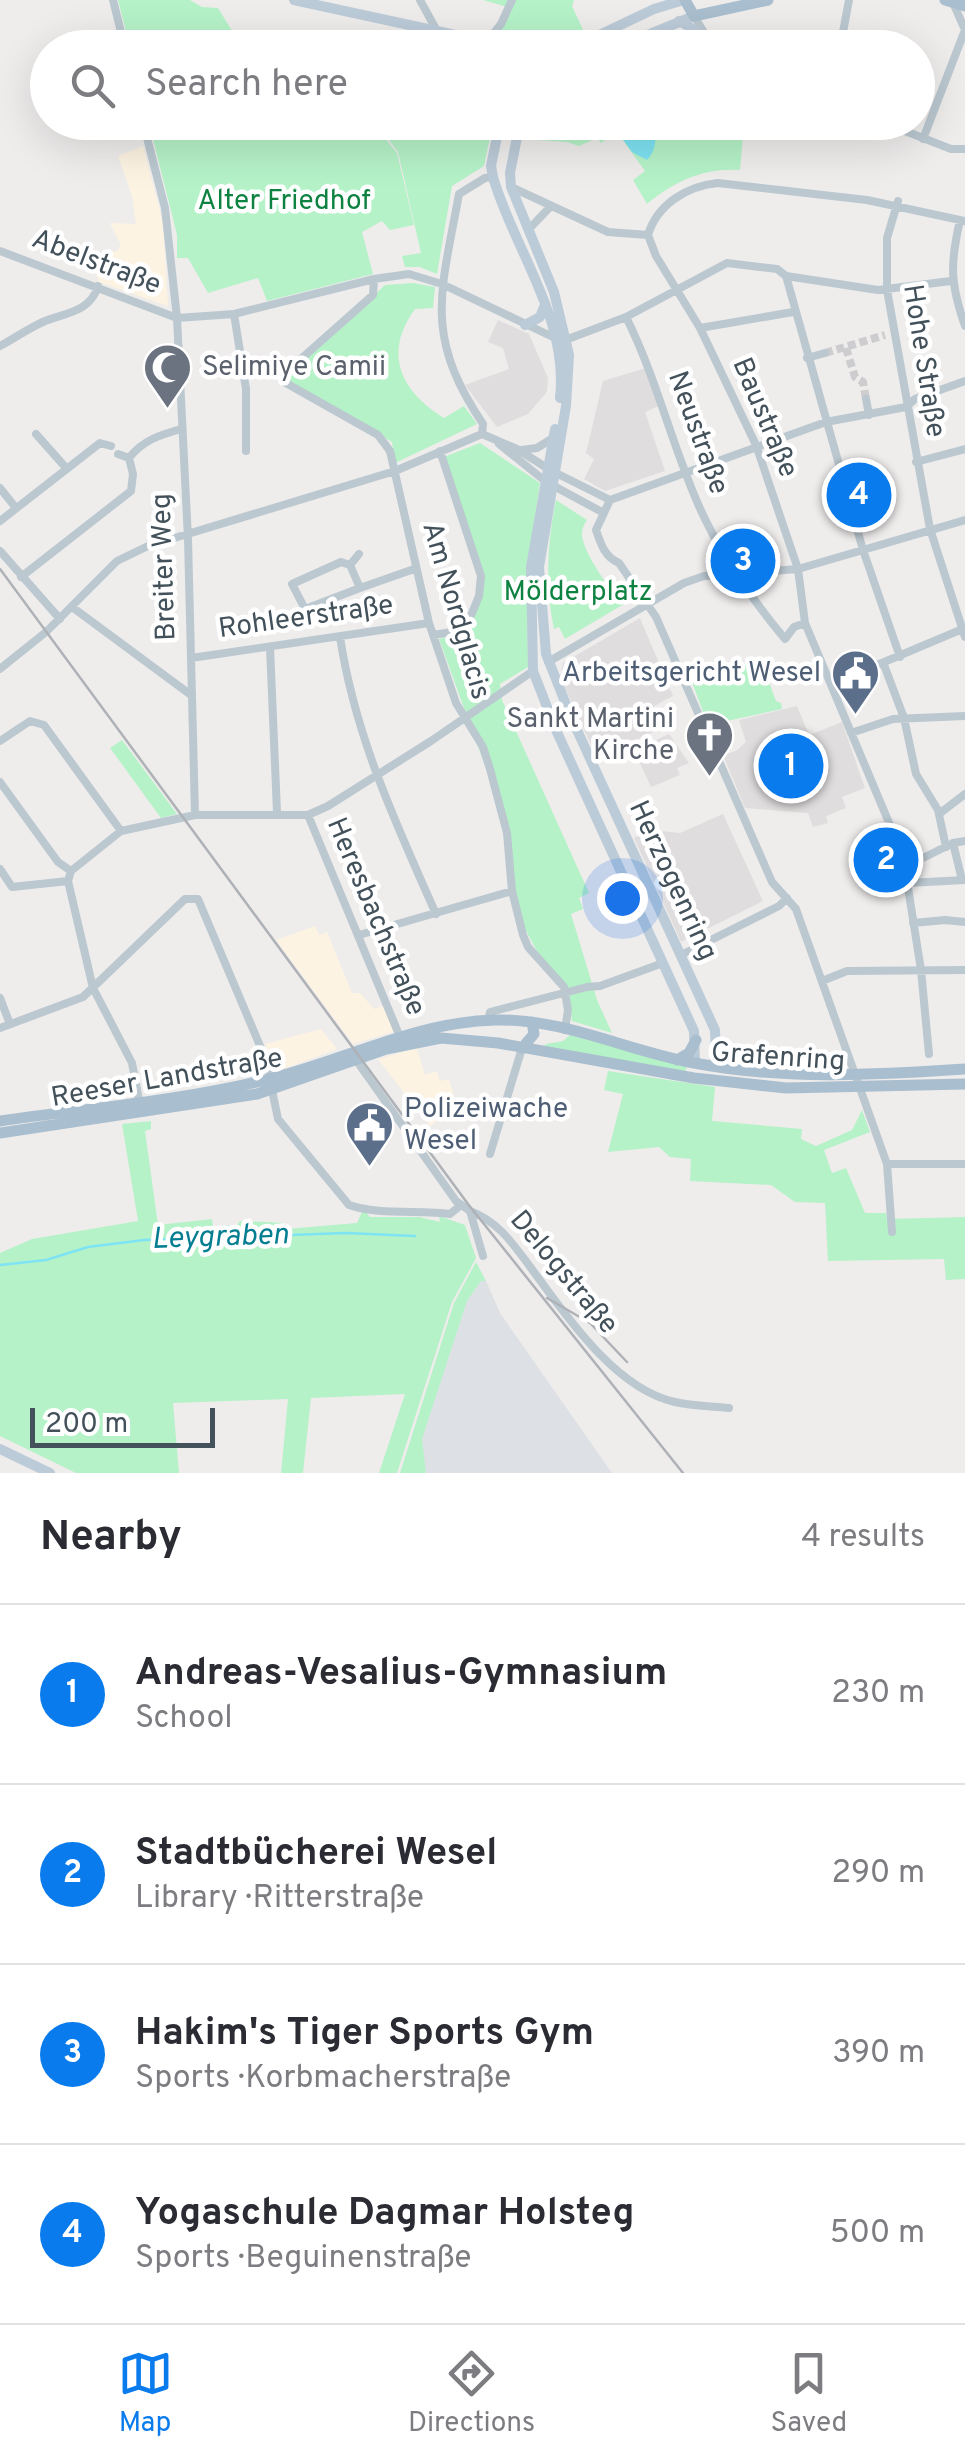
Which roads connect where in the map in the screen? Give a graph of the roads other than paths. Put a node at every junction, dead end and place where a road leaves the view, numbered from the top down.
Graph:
1 (114, 0) edge
2 (294, 0) edge
3 (420, 0) edge
4 (512, 0) edge
5 (664, 0) edge
6 (685, 0) edge
7 (768, 0) edge
8 (849, 0) edge
9 (948, 1) edge
10 (965, 6) edge
11 (654, 10) junction
12 (694, 16) junction
13 (679, 21) junction
14 (121, 30) edge
15 (428, 30) edge
16 (436, 30) edge
17 (497, 30) edge
18 (611, 30) edge
19 (658, 30) edge
20 (695, 30) edge
21 (703, 30) edge
22 (843, 30) edge
23 (965, 30) edge
24 (935, 105) edge
25 (148, 140) edge
26 (496, 140) edge
27 (516, 140) edge
28 (927, 140) edge
29 (965, 148) edge
30 (493, 177) junction
31 (511, 187) junction
32 (897, 203) junction
33 (551, 206) junction
34 (962, 220) edge
35 (528, 230) junction
36 (648, 236) junction
37 (0, 251) edge
38 (786, 276) junction
39 (374, 278) junction
40 (951, 281) junction
41 (442, 284) junction
42 (98, 286) junction
43 (678, 289) junction
44 (887, 290) junction
45 (544, 300) junction
46 (793, 312) junction
47 (234, 314) junction
48 (626, 317) junction
49 (177, 318) junction
50 (525, 325) junction
51 (965, 326) edge
52 (700, 328) junction
53 (555, 338) junction
54 (568, 339) junction
55 (0, 346) edge
56 (825, 353) tunnel mouth
57 (807, 358) junction
58 (965, 381) edge
59 (866, 399) tunnel mouth
60 (906, 407) junction
61 (869, 415) junction
62 (826, 422) junction
63 (181, 429) junction
64 (36, 434) dead end
65 (482, 434) junction
66 (492, 438) junction
67 (553, 438) junction
68 (756, 445) junction
69 (110, 446) dead end
70 (516, 449) junction
71 (962, 450) edge
72 (246, 451) dead end
73 (440, 451) junction
74 (118, 454) dead end
75 (130, 458) junction
76 (916, 462) junction
77 (67, 469) junction
78 (550, 470) junction
79 (396, 474) junction
80 (687, 475) junction
81 (548, 483) junction
82 (0, 488) edge
83 (610, 500) junction
84 (16, 508) junction
85 (602, 512) junction
86 (965, 520) edge
87 (0, 521) edge
88 (930, 529) junction
89 (187, 534) junction
90 (863, 550) junction
91 (0, 551) edge
92 (359, 554) dead end
93 (350, 565) junction
94 (414, 569) junction
95 (798, 569) junction
96 (734, 572) junction
97 (20, 577) junction
98 (360, 588) junction
99 (648, 604) junction
100 (72, 607) junction
101 (60, 619) junction
102 (428, 622) junction
103 (805, 622) junction
104 (964, 631) edge
105 (432, 635) junction
106 (340, 638) junction
107 (270, 647) junction
108 (900, 657) junction
109 (190, 658) junction
110 (548, 662) junction
111 (884, 665) junction
112 (0, 669) edge
113 (533, 670) junction
114 (832, 684) junction
115 (191, 695) junction
116 (965, 716) edge
117 (904, 718) junction
118 (463, 719) junction
119 (851, 733) junction
120 (0, 741) edge
121 (376, 775) junction
122 (0, 782) edge
123 (965, 794) edge
124 (276, 812) junction
125 (939, 814) junction
126 (195, 815) junction
127 (308, 815) junction
128 (121, 831) junction
129 (965, 841) edge
130 (949, 845) junction
131 (905, 867) junction
132 (0, 869) edge
133 (71, 871) junction
134 (963, 880) edge
135 (68, 881) junction
136 (907, 883) junction
137 (512, 890) junction
138 (786, 898) junction
139 (436, 914) junction
140 (965, 922) edge
141 (913, 923) junction
142 (359, 935) junction
143 (681, 955) junction
144 (663, 963) junction
145 (921, 970) junction
146 (965, 970) edge
147 (822, 981) junction
148 (93, 988) junction
149 (566, 993) junction
150 (0, 998) edge
151 (530, 1003) junction
152 (488, 1016) dead end
153 (532, 1022) junction
154 (5, 1026) edge
155 (565, 1030) junction
156 (400, 1037) junction
157 (696, 1040) junction
158 (522, 1048) junction
159 (929, 1054) dead end
160 (353, 1056) junction
161 (676, 1060) junction
162 (694, 1063) junction
163 (713, 1066) junction
164 (965, 1069) edge
165 (856, 1074) junction
166 (699, 1078) junction
167 (965, 1084) edge
168 (271, 1085) junction
169 (860, 1088) junction
170 (139, 1100) junction
171 (0, 1121) edge
172 (0, 1133) edge
173 (490, 1154) dead end
174 (888, 1164) junction
175 (965, 1164) edge
176 (460, 1206) junction
177 (470, 1212) junction
178 (892, 1232) dead end
179 (483, 1256) dead end
180 (729, 1408) dead end
181 (0, 1449) edge
182 (50, 1473) edge

1 - 14 street
2 - 15 main road
3 - 16 street
4 - 17 street
5 - 11 main road
6 - 11 main road
6 - 12 main road
7 - 12 main road
8 - 22 street
9 - 10 main road
9 - 23 street
11 - 18 main road
12 - 13 main road
12 - 21 street
13 - 19 main road
13 - 20 main road
23 - 24 street
25 - 49 street, Breiter Weg
26 - 30 main road
27 - 31 main road
28 - 29 street
30 - 31 main road
30 - 41 street
30 - 45 main road
31 - 33 street
31 - 35 main road
32 - 34 street
32 - 36 street
32 - 44 street, Hohe Straße
33 - 35 street
33 - 36 street
34 - 40 street
35 - 54 main road
36 - 43 street, Baustraße
37 - 42 street, Abelstraße
38 - 43 street
38 - 44 street
38 - 46 street
39 - 41 street
39 - 47 street
39 - 79 street, Am Nordglacis
40 - 44 street
40 - 51 street
41 - 50 street
41 - 65 street
42 - 49 street, Abelstraße
42 - 55 street
43 - 48 street
43 - 52 street, Baustraße
44 - 60 street, Hohe Straße
45 - 50 main road
45 - 53 main road
46 - 52 street
46 - 57 street
47 - 49 street
47 - 72 street
48 - 54 street
48 - 80 street, Neustraße
49 - 63 street, Breiter Weg
50 - 53 street
52 - 68 street, Baustraße
53 - 54 main road
53 - 67 main road
54 - 78 main road
56 - 57 street
57 - 62 street
58 - 60 street
59 - 61 street
60 - 61 street
60 - 76 street, Hohe Straße
61 - 62 street
62 - 68 street
62 - 90 street
63 - 75 street
63 - 89 street, Breiter Weg
64 - 77 street
65 - 66 street
65 - 73 street
66 - 70 street
66 - 81 street
67 - 70 street
67 - 78 main road
68 - 80 street
68 - 95 street, Baustraße
69 - 77 street
70 - 78 street
71 - 76 street
73 - 79 street
73 - 105 street
74 - 75 street
75 - 97 street
76 - 88 street, Hohe Straße
77 - 84 street
78 - 81 main road
78 - 83 street
79 - 89 street
79 - 94 street, Am Nordglacis
80 - 83 street
80 - 96 street, Neustraße
81 - 85 street
81 - 110 main road, Herzogenring
81 - 113 main road, Herzogenring
82 - 84 street
83 - 85 street
84 - 87 street
85 - 99 street
86 - 88 street
88 - 90 street
88 - 104 street, Hohe Straße
89 - 100 street
89 - 109 street, Breiter Weg
90 - 95 street
90 - 108 street
91 - 97 street
92 - 93 street
93 - 98 street
93 - 98 street
94 - 98 street
94 - 102 street, Am Nordglacis
95 - 96 street
95 - 103 street, Baustraße
96 - 99 street
96 - 103 street, Neustraße
97 - 101 street
99 - 110 street
99 - 138 street
100 - 101 street
100 - 115 street
101 - 112 street
102 - 105 street, Am Nordglacis
102 - 106 street, Rohleerstraße
103 - 114 street, Baustraße
104 - 108 street
105 - 118 street, Am Nordglacis
106 - 107 street, Rohleerstraße
106 - 121 street
107 - 109 street, Rohleerstraße
107 - 124 street
108 - 111 street
109 - 115 street, Breiter Weg
110 - 113 main road
110 - 143 main road, Herzogenring
111 - 114 street
111 - 117 street
113 - 118 street
113 - 144 main road, Herzogenring
114 - 119 street, Baustraße
115 - 126 street, Breiter Weg
116 - 117 street
117 - 119 street
117 - 125 street
118 - 121 street
118 - 137 street, Am Nordglacis
119 - 131 street, Baustraße
120 - 128 street
121 - 127 street
121 - 139 street
122 - 133 street
123 - 125 street
124 - 126 street
124 - 127 street
125 - 130 street
126 - 128 street
127 - 142 street, Heresbachstraße
128 - 133 street
129 - 130 street
130 - 131 street
130 - 134 street
131 - 136 street, Baustraße
132 - 135 street
133 - 135 street
134 - 136 street
135 - 148 street
136 - 141 street, Baustraße
137 - 139 street
137 - 149 street, Am Nordglacis
138 - 143 street
138 - 147 street
139 - 142 street
140 - 141 street
141 - 145 street, Baustraße
142 - 156 street, Heresbachstraße
143 - 144 main road
143 - 163 main road, Herzogenring
144 - 149 street
144 - 157 main road, Herzogenring
145 - 146 street
145 - 147 street
145 - 159 street, Baustraße
147 - 165 street
148 - 154 street
148 - 168 street
148 - 170 street
149 - 151 street
149 - 155 street
150 - 154 street
151 - 152 street
151 - 153 street
153 - 155 main road, Reeser Landstraße
153 - 156 main road, Reeser Landstraße
153 - 158 main road
155 - 161 main road, Reeser Landstraße
156 - 160 main road, Reeser Landstraße
157 - 161 main road
157 - 162 main road, Herzogenring
158 - 160 main road, Reeser Landstraße
158 - 166 main road, Reeser Landstraße
158 - 173 street
160 - 168 main road, Reeser Landstraße
160 - 176 street, Delogstraße
161 - 162 main road, Reeser Landstraße
162 - 163 main road, Grafenring
162 - 166 main road
163 - 165 main road, Grafenring
163 - 166 main road
164 - 165 main road, Grafenring
165 - 169 street
166 - 169 main road, Grafenring
167 - 169 main road, Grafenring
168 - 170 main road, Reeser Landstraße
168 - 172 main road, Reeser Landstraße
168 - 176 street
169 - 174 street
170 - 171 main road, Reeser Landstraße
174 - 175 street
174 - 178 street
176 - 177 street, Delogstraße
177 - 179 street, Delogstraße
177 - 180 street, Delogstraße
181 - 182 main road

